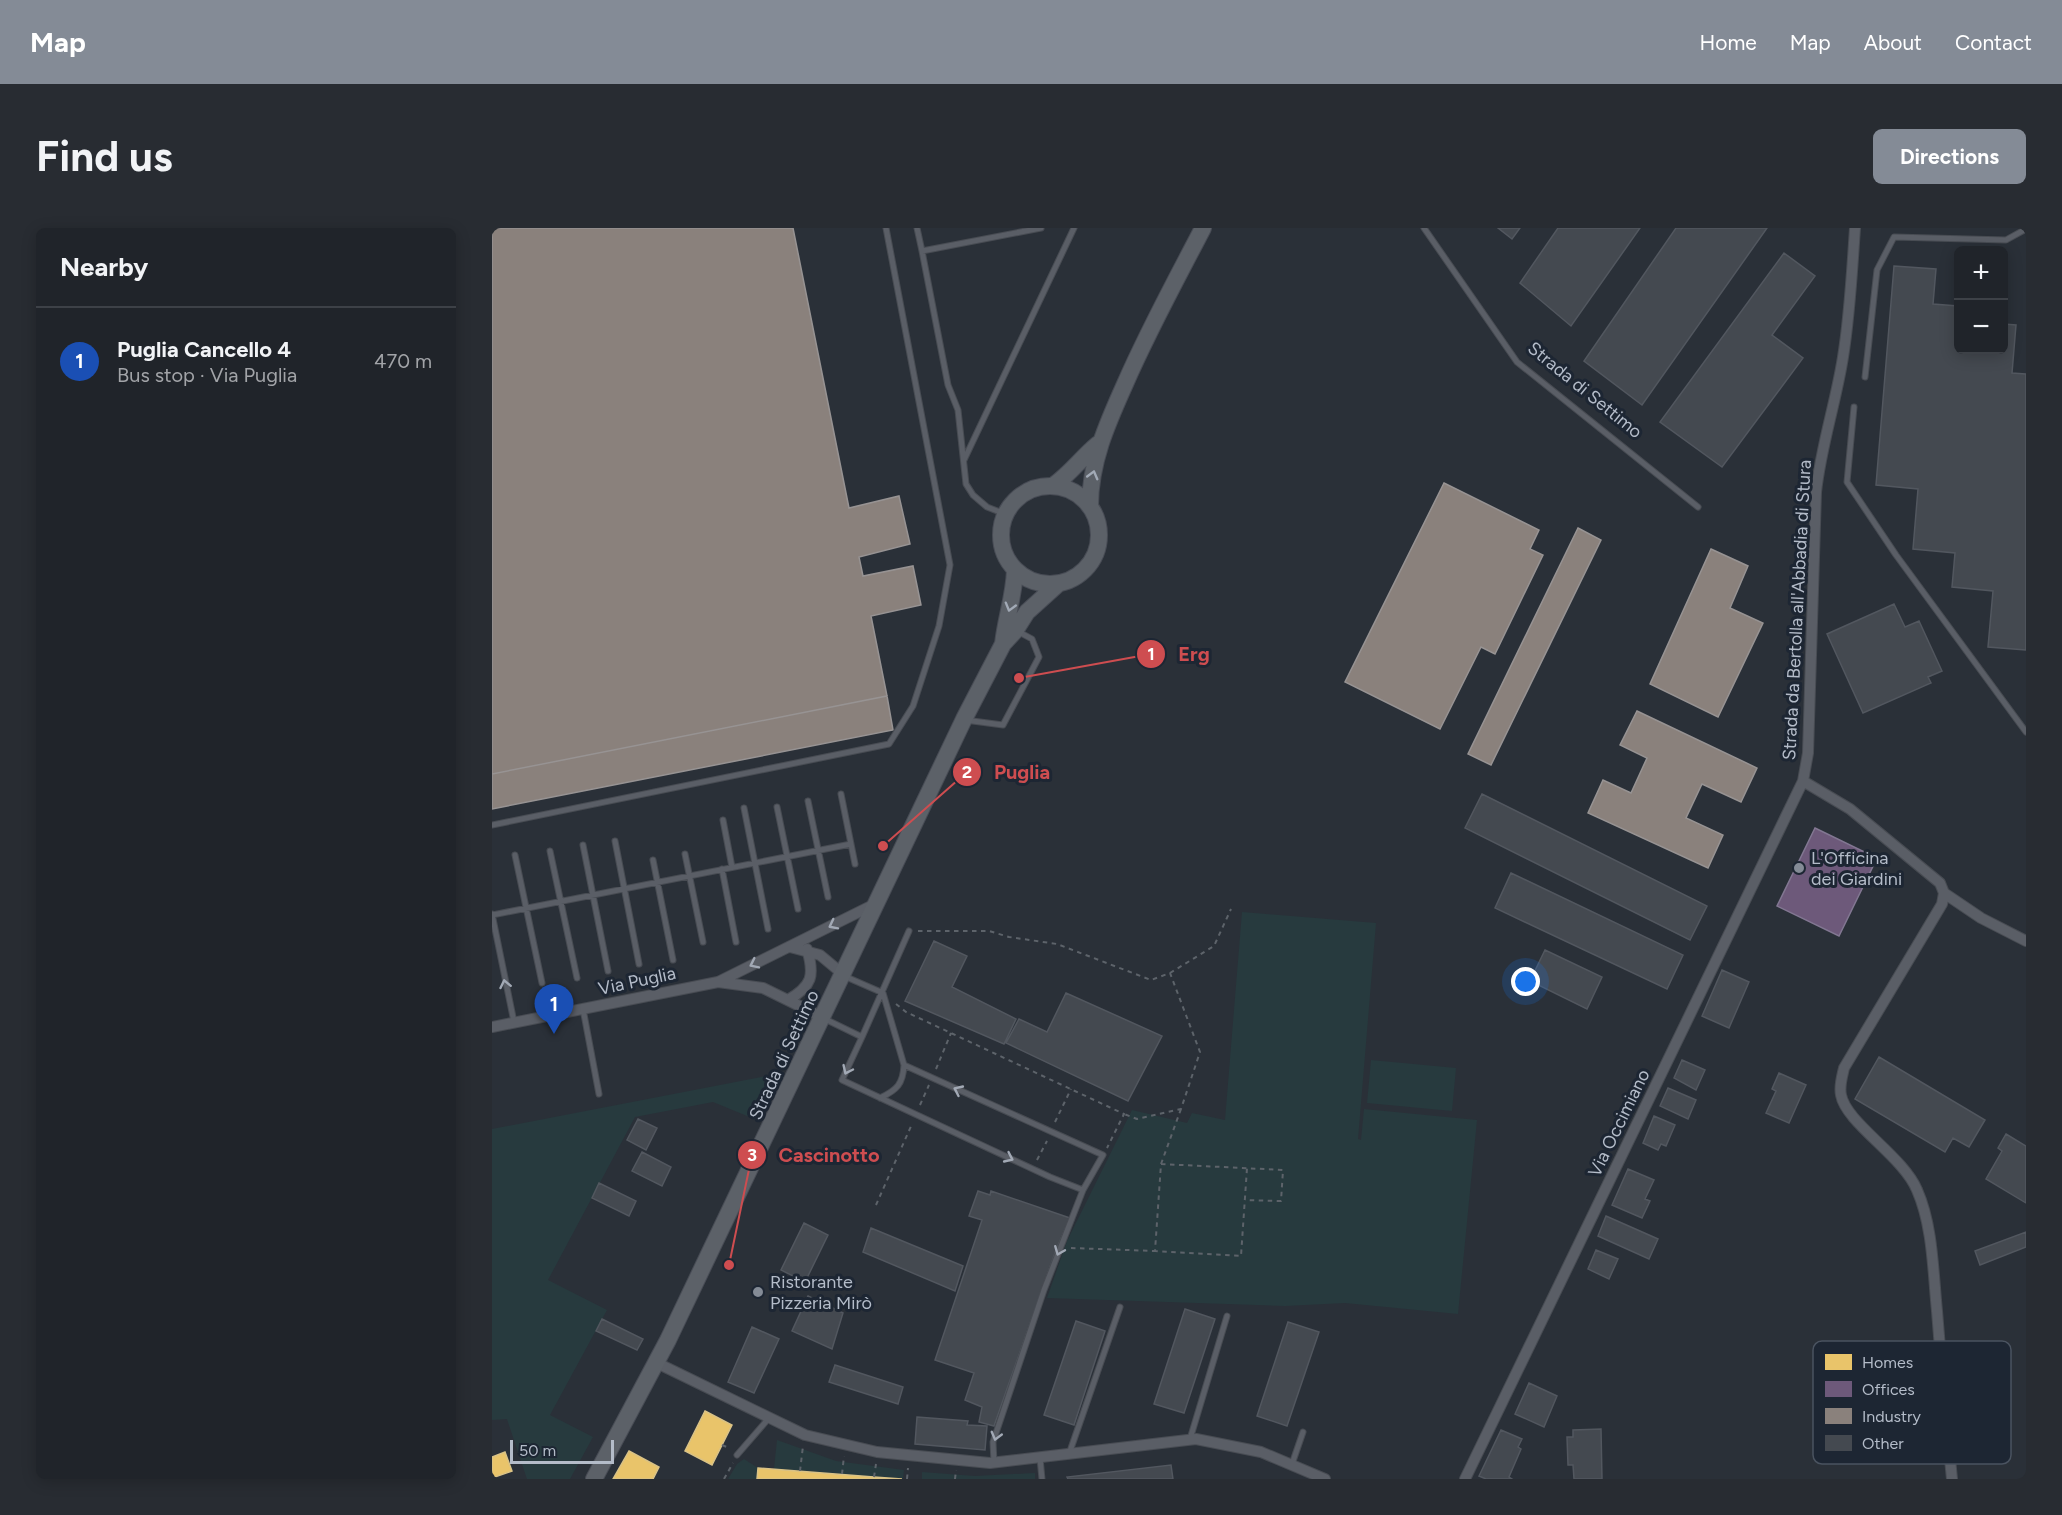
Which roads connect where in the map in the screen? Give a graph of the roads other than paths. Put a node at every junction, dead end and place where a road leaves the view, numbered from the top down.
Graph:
1 (886, 228) edge
2 (917, 228) edge
3 (1041, 228) edge
4 (1074, 228) edge
5 (1203, 228) edge
6 (1424, 228) edge
7 (1855, 228) edge
8 (2026, 229) edge
9 (922, 251) junction
10 (1865, 377) dead end
11 (1854, 407) dead end
12 (1098, 444) junction
13 (963, 461) junction
14 (1054, 485) junction
15 (1090, 507) junction
16 (1698, 507) dead end
17 (1005, 514) junction
18 (1015, 570) junction
19 (1059, 584) junction
20 (1015, 630) junction
21 (1003, 644) junction
22 (964, 719) junction
23 (2026, 732) edge
24 (1803, 781) junction
25 (841, 794) dead end
26 (808, 801) dead end
27 (777, 807) dead end
28 (744, 808) dead end
29 (723, 820) dead end
30 (492, 825) edge
31 (615, 841) dead end
32 (851, 844) junction
33 (583, 845) dead end
34 (819, 850) junction
35 (550, 851) dead end
36 (685, 854) dead end
37 (515, 855) dead end
38 (787, 856) junction
39 (653, 860) dead end
40 (754, 863) junction
41 (855, 864) dead end
42 (732, 867) junction
43 (722, 869) junction
44 (690, 876) junction
45 (657, 882) junction
46 (625, 888) junction
47 (1944, 893) junction
48 (592, 895) junction
49 (828, 897) dead end
50 (561, 901) junction
51 (877, 903) junction
52 (526, 908) junction
53 (798, 909) dead end
54 (492, 914) edge
55 (768, 929) dead end
56 (909, 931) road end
57 (2026, 941) edge
58 (703, 942) dead end
59 (736, 942) dead end
60 (494, 946) edge
61 (790, 947) junction
62 (807, 949) junction
63 (673, 960) dead end
64 (639, 964) dead end
65 (608, 971) dead end
66 (844, 975) junction
67 (577, 978) dead end
68 (718, 982) junction
69 (542, 983) dead end
70 (883, 993) junction
71 (788, 1000) junction
72 (584, 1009) junction
73 (824, 1018) junction
74 (514, 1022) junction
75 (492, 1027) edge
76 (862, 1037) junction
77 (904, 1065) junction
78 (599, 1094) dead end
79 (880, 1098) junction
80 (1083, 1190) junction
81 (1120, 1307) dead end
82 (1227, 1316) dead end
83 (1939, 1341) edge
84 (657, 1363) junction
85 (769, 1418) junction
86 (1303, 1432) dead end
87 (1190, 1439) junction
88 (1069, 1454) junction
89 (737, 1455) road end
90 (1040, 1458) junction
91 (994, 1463) junction
92 (1292, 1464) junction
93 (1951, 1464) edge
94 (594, 1479) edge
95 (1042, 1479) edge
96 (1325, 1479) edge
97 (1465, 1479) edge
98 (1952, 1479) edge

1 - 30 lane
2 - 9 lane
3 - 9 lane
4 - 13 lane
5 - 12 main road
6 - 16 lane, Strada di Settimo
7 - 24 street, Strada da Bertolla all'Abbadia di Stura
8 - 10 lane
9 - 13 lane
11 - 23 lane
12 - 14 main road
15 -> 12 main road
13 - 17 lane
14 - 15 main road
14 - 17 main road
15 - 19 main road
17 - 18 main road
18 - 19 main road
18 -> 21 main road, Strada di Settimo
19 - 20 main road, Strada di Settimo
20 - 21 main road, Strada di Settimo
20 - 22 lane
21 - 22 main road, Strada di Settimo
22 - 51 main road, Strada di Settimo
24 - 47 street, Strada da Bertolla all'Abbadia di Stura
24 - 97 street, Via Occimiano
25 - 32 lane
26 - 34 lane
27 - 38 lane
28 - 40 lane
29 - 42 lane
31 - 46 lane
32 - 34 lane
32 - 41 lane
33 - 48 lane
34 - 38 lane
34 - 49 lane
35 - 50 lane
36 - 44 lane
37 - 52 lane
38 - 40 lane
38 - 53 lane
39 - 45 lane
40 - 42 lane
40 - 55 lane
42 - 43 lane
43 - 44 lane
43 - 59 lane
44 - 45 lane
44 - 58 lane
45 - 46 lane
45 - 63 lane
46 - 48 lane
46 - 64 lane
47 - 57 street, Strada da Bertolla all'Abbadia di Stura
47 - 83 street
48 - 50 lane
48 - 65 lane
50 - 52 lane
50 - 67 lane
51 -> 61 street, Via Puglia
51 - 66 main road, Strada di Settimo
52 - 54 lane
52 - 69 lane
54 - 60 lane
56 - 70 lane
74 -> 60 lane
61 - 62 street
61 -> 68 street, Via Puglia
62 - 66 street
62 - 71 street
66 - 70 lane
66 - 73 main road, Strada di Settimo
68 - 71 street, Via Puglia
68 - 72 street, Via Puglia
70 - 76 lane
70 - 77 lane
71 - 73 street, Via Puglia
72 - 74 street, Via Puglia
72 - 78 lane
73 - 76 lane
73 - 84 main road, Strada di Settimo
74 - 75 street, Via Puglia
76 -> 79 lane
77 - 79 lane
80 -> 77 lane
79 -> 80 lane
80 -> 91 lane
81 - 88 lane
82 - 87 lane
84 - 85 street
84 - 94 main road, Strada di Settimo
85 - 89 lane
85 - 91 street
86 - 92 lane
87 - 88 street
87 - 92 street
88 - 90 street
90 - 91 street
90 - 95 lane
92 - 96 street
93 - 98 street

